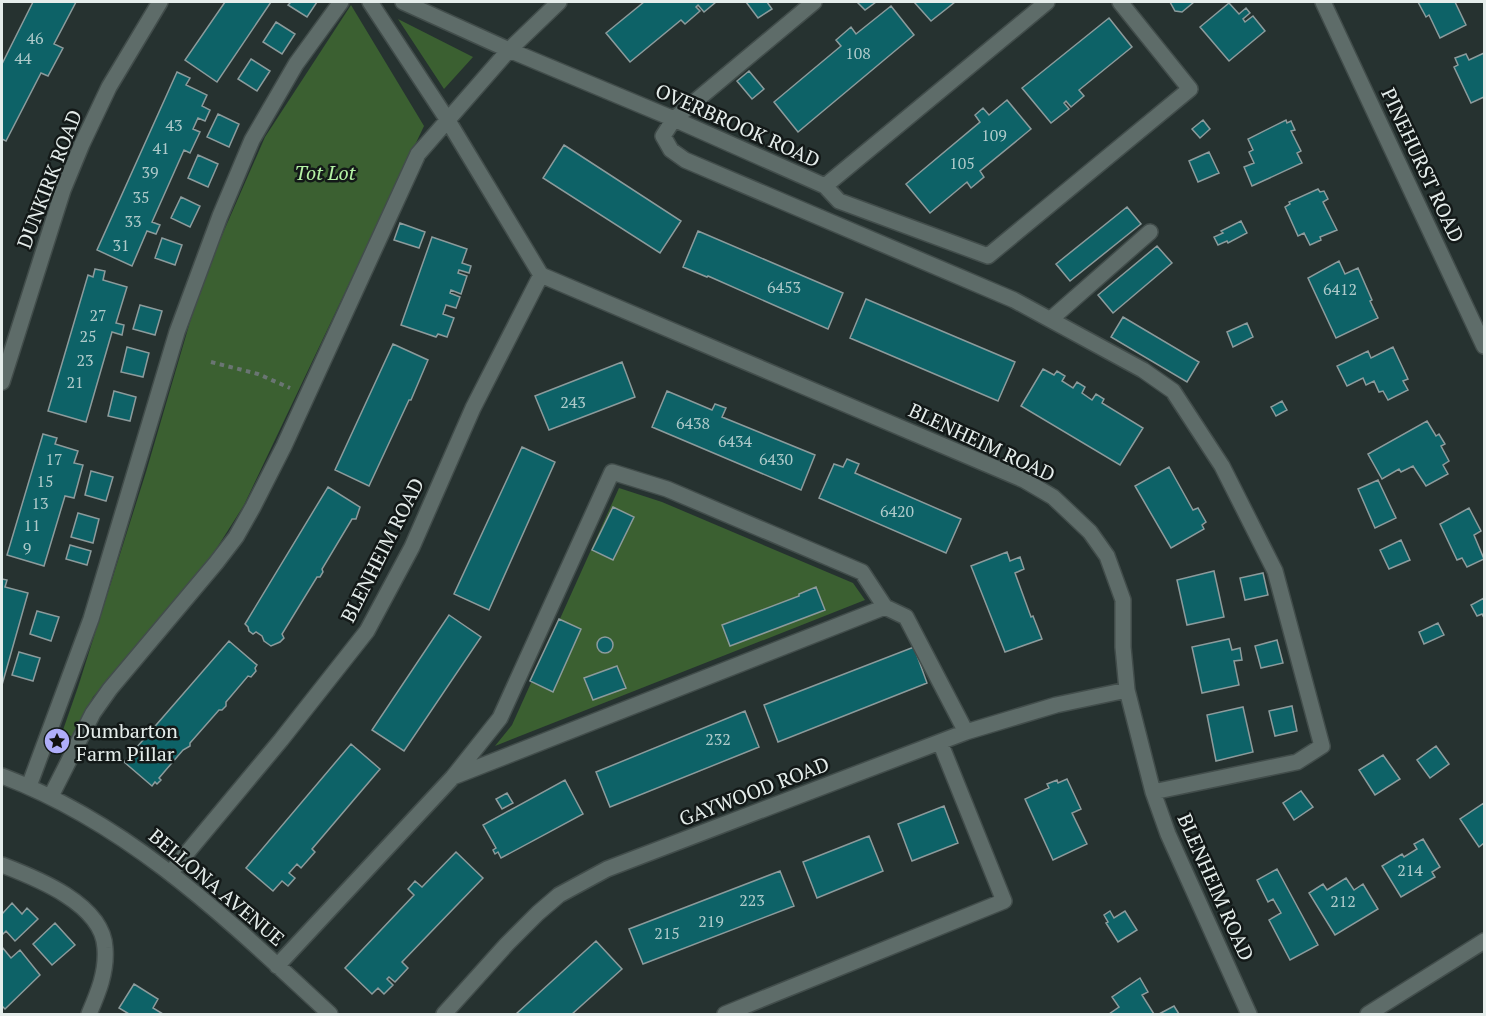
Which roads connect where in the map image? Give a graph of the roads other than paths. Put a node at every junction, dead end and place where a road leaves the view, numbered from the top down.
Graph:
1 (160, 2) edge
2 (341, 2) edge
3 (370, 2) edge
4 (403, 2) edge
5 (559, 2) edge
6 (814, 2) edge
7 (1047, 2) edge
8 (1120, 2) edge
9 (1323, 2) edge
10 (508, 50) junction
11 (447, 119) junction
12 (674, 119) junction
13 (825, 186) junction
14 (1150, 232) dead end
15 (541, 275) junction
16 (1051, 319) junction
17 (1485, 346) edge
18 (2, 382) edge
19 (885, 607) junction
20 (1127, 690) junction
21 (966, 732) junction
22 (940, 742) junction
23 (2, 776) edge
24 (453, 777) junction
25 (29, 786) junction
26 (1153, 792) junction
27 (51, 796) junction
28 (2, 865) edge
29 (171, 872) junction
30 (1485, 941) edge
31 (277, 966) junction
32 (89, 1014) edge
33 (330, 1014) edge
34 (444, 1014) edge
35 (725, 1014) edge
36 (1249, 1014) edge
37 (1368, 1014) edge

1 - 18 street, DUNKIRK ROAD
2 - 25 street
3 - 11 street
4 - 10 street, OVERBROOK ROAD
5 - 10 street
6 - 12 street
7 - 13 street, OVERBROOK ROAD
8 - 13 street
9 - 17 street, PINEHURST ROAD
10 - 11 street
10 - 12 street, OVERBROOK ROAD
11 - 15 street
11 - 27 street
12 - 13 street, OVERBROOK ROAD
12 - 16 street
14 - 16 street
15 - 20 street, BLENHEIM ROAD
15 - 29 street, BLENHEIM ROAD
16 - 26 street
19 - 21 street
19 - 24 street
19 - 24 street
20 - 21 street, GAYWOOD ROAD
20 - 26 street, BLENHEIM ROAD
21 - 22 street, GAYWOOD ROAD
22 - 34 street, GAYWOOD ROAD
22 - 35 street
23 - 25 street, BELLONA AVENUE
24 - 31 street
25 - 27 street, BELLONA AVENUE
26 - 36 street, BLENHEIM ROAD
27 - 29 street, BELLONA AVENUE
28 - 32 street
29 - 31 street, BELLONA AVENUE
30 - 37 street
31 - 33 street, BELLONA AVENUE

